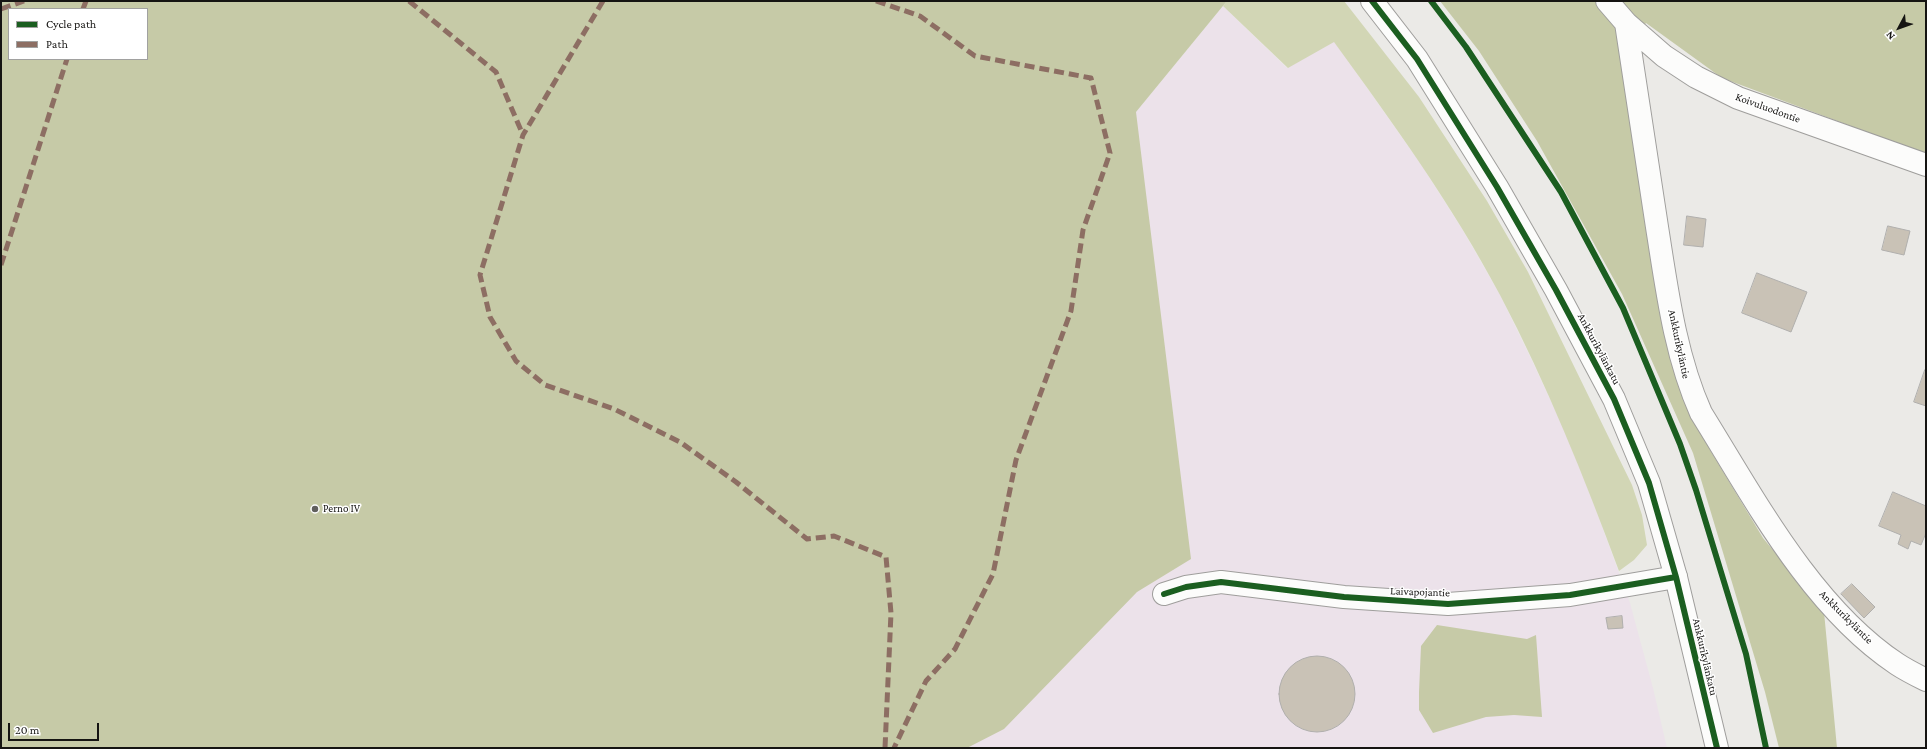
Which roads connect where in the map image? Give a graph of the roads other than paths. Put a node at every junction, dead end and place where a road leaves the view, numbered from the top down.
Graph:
1 (1372, 1) edge
2 (1607, 1) edge
3 (1626, 23) junction
4 (1926, 165) edge
5 (1676, 577) junction
6 (1164, 594) dead end
7 (1926, 680) edge
8 (1717, 748) edge

1 - 5 street, Ankkurikylänkatu
2 - 3 street
3 - 4 street, Koivuluodontie
3 - 7 street, Ankkurikyläntie
5 - 6 street, Laivapojantie
5 - 8 street, Ankkurikylänkatu

